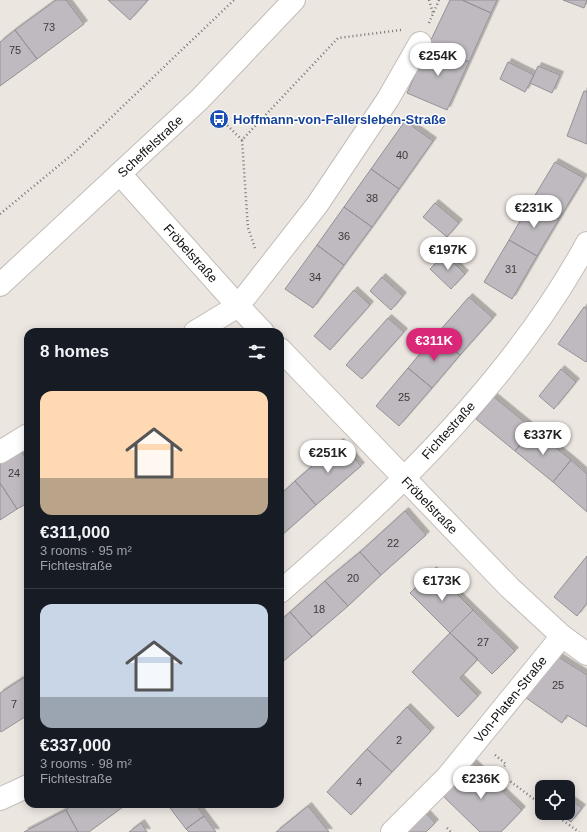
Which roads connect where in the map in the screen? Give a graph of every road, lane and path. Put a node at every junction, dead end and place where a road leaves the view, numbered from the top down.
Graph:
1 (234, 0) edge
2 (294, 0) edge
3 (429, 0) edge
4 (433, 13) dead end
5 (420, 43) joint
6 (200, 99) junction
7 (242, 140) junction
8 (120, 174) junction
9 (0, 214) edge
10 (587, 242) edge
11 (263, 273) junction
12 (0, 285) edge
13 (238, 306) junction
14 (202, 328) edge
15 (259, 328) edge
16 (284, 353) edge
17 (24, 437) edge
18 (0, 452) edge
19 (404, 478) junction
20 (284, 588) edge
21 (562, 636) junction
22 (587, 654) edge
23 (476, 741) junction
24 (24, 788) edge
25 (0, 798) edge
26 (535, 800) edge
27 (563, 820) edge
28 (447, 828) dead end
29 (392, 832) edge
30 (451, 832) edge
31 (579, 832) edge

1 - 9 path
2 - 6 street, Scheffelstraße
3 - 4 path
5 - 7 path
5 - 11 street
6 - 7 path
6 - 8 street, Scheffelstraße
7 - 11 path
8 - 12 street, Scheffelstraße
8 - 13 street, Fröbelstraße
10 - 19 street, Fichtestraße
11 - 13 street
13 - 14 street
13 - 15 street, Fröbelstraße
16 - 19 street, Fröbelstraße
17 - 18 street
19 - 20 street, Fichtestraße
19 - 21 street, Fröbelstraße
21 - 22 street, Fröbelstraße
21 - 23 street, Von-Platen-Straße
23 - 26 path
23 - 29 street, Von-Platen-Straße
24 - 25 street
27 - 31 path
28 - 30 path

